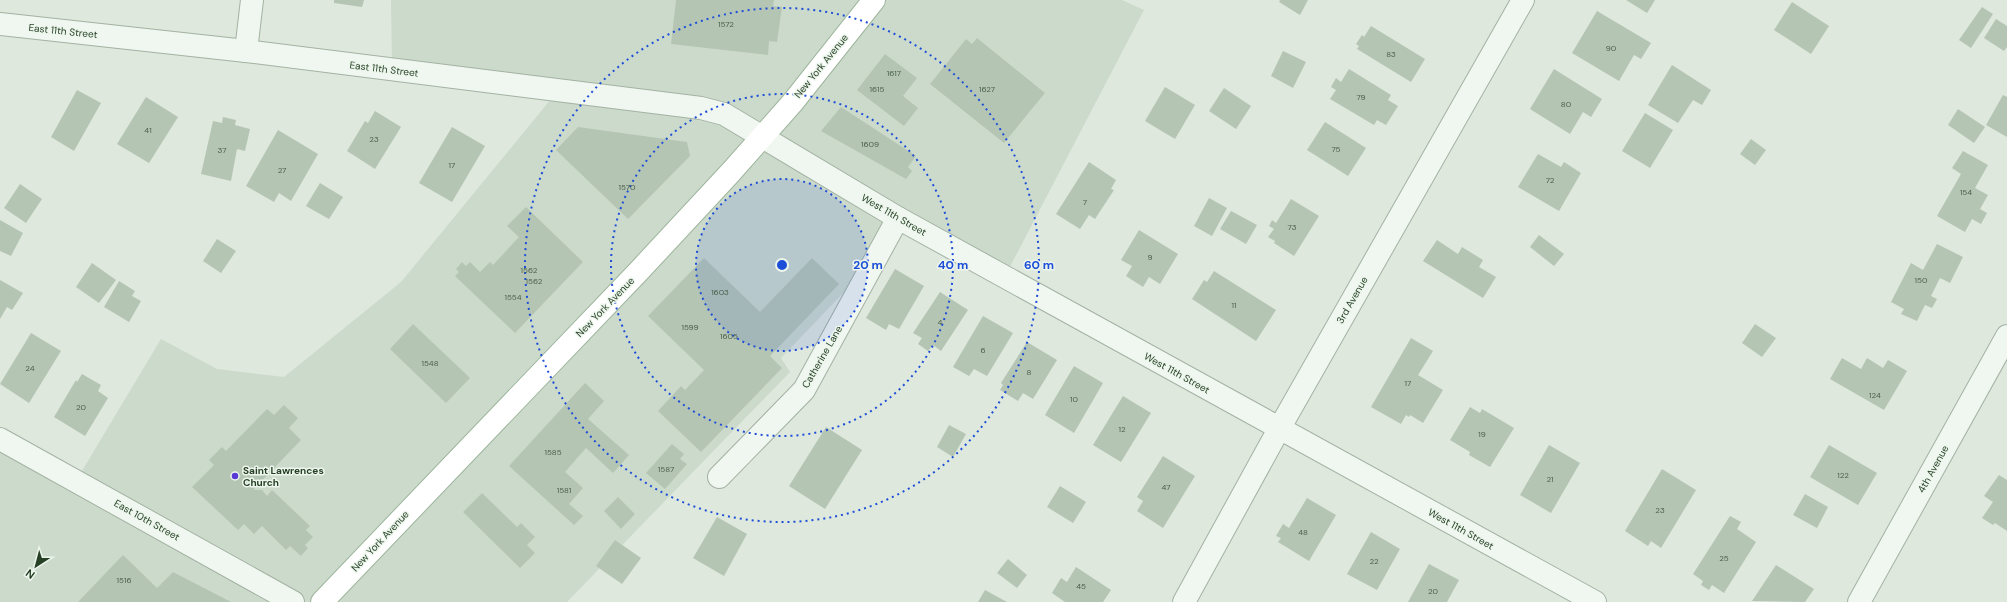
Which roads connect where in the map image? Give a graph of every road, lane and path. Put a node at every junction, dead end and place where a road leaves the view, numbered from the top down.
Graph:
1 (252, 0) edge
2 (874, 0) edge
3 (1523, 0) edge
4 (0, 24) edge
5 (246, 51) junction
6 (762, 137) junction
7 (898, 218) junction
8 (2007, 336) edge
9 (1278, 429) junction
10 (0, 439) edge
11 (719, 478) dead end
12 (294, 602) edge
13 (322, 602) edge
14 (1184, 602) edge
15 (1595, 602) edge
16 (1859, 602) edge

1 - 5 street
2 - 6 main road, New York Avenue
3 - 9 street, 3rd Avenue
4 - 5 street, East 11th Street
5 - 6 street, East 11th Street
6 - 7 street, West 11th Street
6 - 13 main road, New York Avenue
7 - 9 street, West 11th Street
7 - 11 street, Catherine Lane
8 - 16 street, 4th Avenue
9 - 14 street, 3rd Avenue
9 - 15 street, West 11th Street
10 - 12 street, East 10th Street

